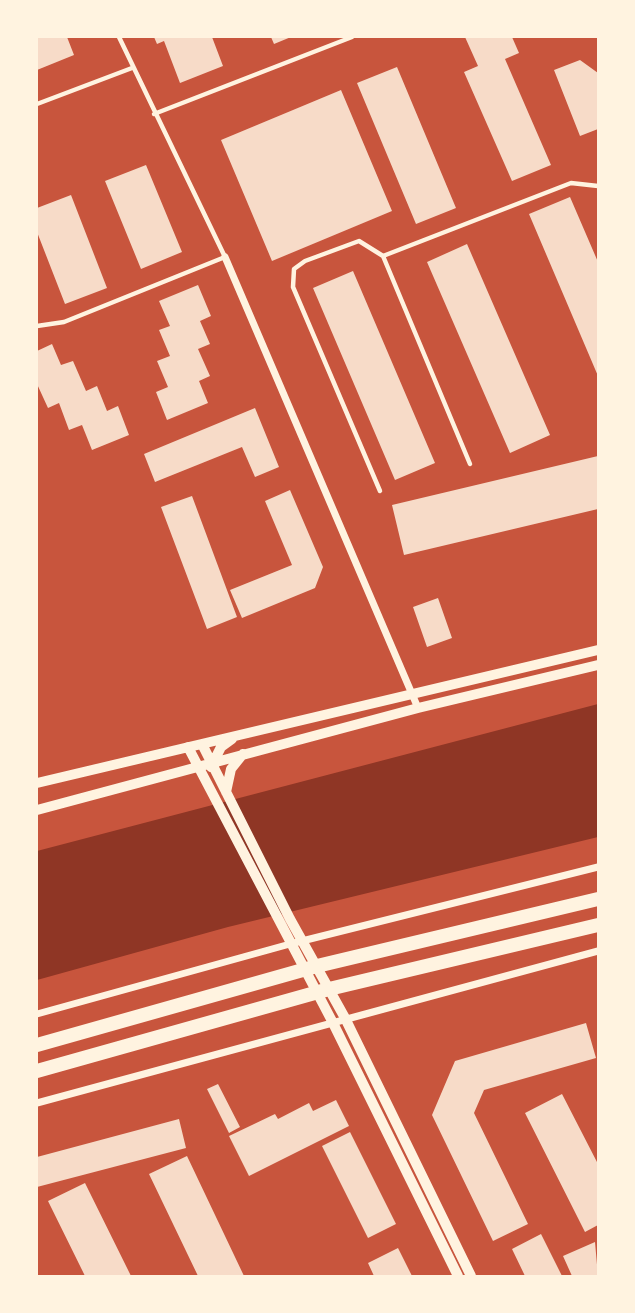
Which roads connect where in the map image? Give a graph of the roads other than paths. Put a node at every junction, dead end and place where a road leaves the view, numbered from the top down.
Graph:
1 (119, 37) edge
2 (352, 37) edge
3 (132, 68) junction
4 (37, 104) edge
5 (154, 114) junction
6 (598, 186) edge
7 (383, 256) junction
8 (225, 257) junction
9 (37, 326) edge
10 (470, 464) dead end
11 (380, 491) dead end
12 (598, 650) edge
13 (598, 665) edge
14 (411, 693) junction
15 (418, 708) junction
16 (238, 736) junction
17 (202, 744) junction
18 (188, 747) junction
19 (244, 753) junction
20 (211, 764) junction
21 (198, 769) junction
22 (37, 783) edge
23 (226, 795) junction
24 (214, 798) junction
25 (37, 810) edge
26 (598, 867) edge
27 (598, 899) edge
28 (598, 925) edge
29 (302, 941) junction
30 (289, 944) junction
31 (598, 951) edge
32 (311, 968) junction
33 (323, 991) junction
34 (37, 1014) edge
35 (345, 1018) junction
36 (332, 1021) junction
37 (37, 1045) edge
38 (37, 1071) edge
39 (37, 1103) edge
40 (458, 1276) edge
41 (471, 1276) edge

1 - 3 lane
2 - 5 lane
3 - 4 lane
3 - 5 lane
5 - 8 lane
6 - 7 lane
7 - 10 lane
7 - 11 lane
8 - 9 lane
8 - 14 street
12 - 14 street
13 - 15 street
14 - 15 street
14 - 16 street
15 - 19 street
16 - 17 street
16 - 20 street
17 - 18 street
17 - 20 street
18 - 21 street
18 - 22 street
19 - 20 street
19 - 23 street
20 - 21 street
20 - 23 street
20 - 24 street
21 - 24 street
21 - 25 street
23 - 29 street
24 - 30 street
26 - 29 street
27 - 32 main road
28 - 33 main road
29 - 30 street
29 - 32 street
30 - 32 street
30 - 34 street
31 - 35 street
32 - 33 street
32 - 37 main road
33 - 35 street
33 - 36 street
33 - 38 main road
35 - 36 street
35 - 41 street
36 - 39 street
36 - 40 street

